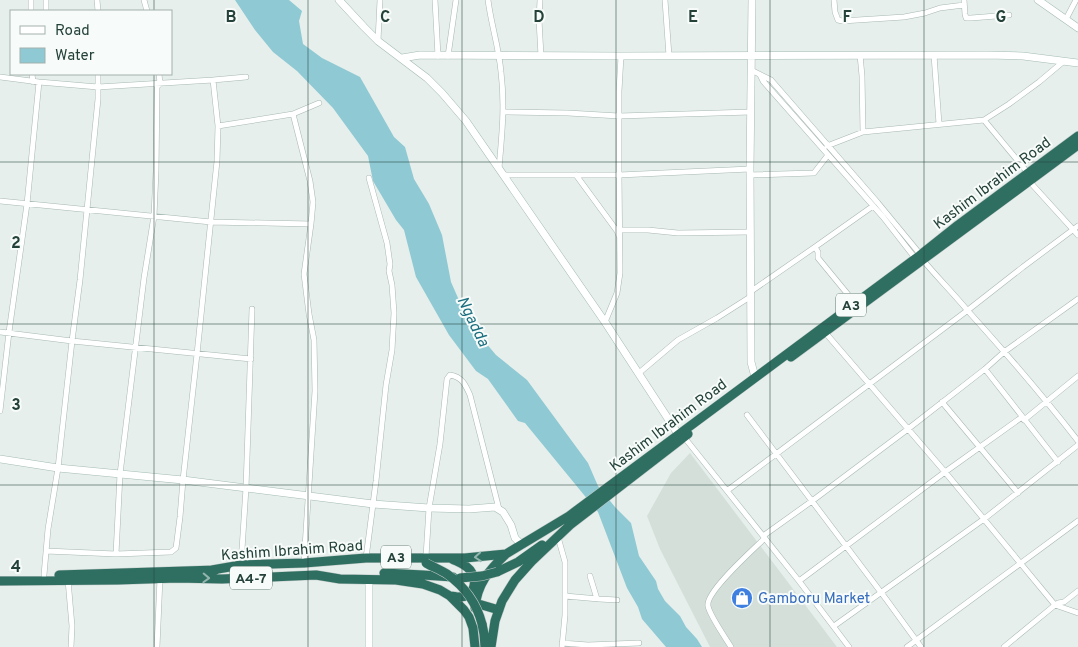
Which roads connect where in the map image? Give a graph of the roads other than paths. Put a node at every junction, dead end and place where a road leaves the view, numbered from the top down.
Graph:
1 (338, 0) edge
2 (380, 0) edge
3 (434, 0) edge
4 (456, 0) edge
5 (488, 0) edge
6 (540, 0) edge
7 (665, 0) edge
8 (752, 0) edge
9 (834, 0) edge
10 (1038, 0) edge
11 (1076, 0) edge
12 (964, 2) edge
13 (1009, 15) dead end
14 (1066, 20) junction
15 (1078, 28) edge
16 (378, 41) junction
17 (860, 55) junction
18 (934, 55) junction
19 (438, 56) junction
20 (448, 56) junction
21 (499, 56) junction
22 (541, 56) junction
23 (621, 56) junction
24 (669, 56) junction
25 (752, 56) junction
26 (402, 58) junction
27 (1064, 61) junction
28 (1078, 63) edge
29 (755, 71) junction
30 (32, 75) edge
31 (98, 75) edge
32 (159, 75) edge
33 (0, 77) edge
34 (246, 77) dead end
35 (213, 80) junction
36 (36, 82) junction
37 (160, 83) junction
38 (98, 88) junction
39 (319, 103) dead end
40 (504, 112) junction
41 (751, 112) junction
42 (293, 114) junction
43 (619, 116) junction
44 (984, 120) junction
45 (939, 124) junction
46 (218, 126) junction
47 (863, 132) junction
48 (1078, 136) edge
49 (1078, 145) edge
50 (827, 146) junction
51 (828, 155) junction
52 (499, 168) junction
53 (750, 172) junction
54 (504, 175) junction
55 (576, 175) junction
56 (618, 175) junction
57 (1028, 177) junction
58 (369, 178) dead end
59 (0, 201) edge
60 (27, 204) junction
61 (873, 206) junction
62 (86, 209) junction
63 (154, 216) junction
64 (211, 222) junction
65 (311, 224) junction
66 (1076, 227) edge
67 (619, 230) junction
68 (750, 232) junction
69 (1078, 235) edge
70 (619, 237) junction
71 (815, 247) junction
72 (919, 257) junction
73 (750, 295) junction
74 (1078, 299) edge
75 (855, 303) junction
76 (252, 309) dead end
77 (968, 310) junction
78 (605, 322) junction
79 (823, 330) junction
80 (0, 332) edge
81 (9, 332) junction
82 (72, 341) junction
83 (136, 347) junction
84 (1004, 352) junction
85 (197, 354) junction
86 (251, 359) junction
87 (986, 369) junction
88 (639, 373) junction
89 (1078, 376) edge
90 (755, 378) junction
91 (869, 384) junction
92 (1047, 401) junction
93 (942, 402) junction
94 (0, 411) edge
95 (747, 414) dead end
96 (1023, 419) junction
97 (908, 429) junction
98 (681, 435) junction
99 (1078, 441) edge
100 (1078, 445) edge
101 (980, 447) junction
102 (776, 453) junction
103 (0, 460) edge
104 (1058, 462) junction
105 (58, 468) junction
106 (945, 472) junction
107 (120, 474) junction
108 (183, 480) junction
109 (246, 488) junction
110 (728, 490) junction
111 (1018, 493) junction
112 (308, 495) junction
113 (812, 501) junction
114 (373, 504) junction
115 (429, 508) junction
116 (500, 509) junction
117 (984, 519) junction
118 (571, 521) junction
119 (1078, 521) edge
120 (558, 537) junction
121 (764, 537) junction
122 (522, 545) junction
123 (846, 546) junction
124 (46, 552) junction
125 (116, 554) junction
126 (506, 554) junction
127 (448, 557) junction
128 (366, 558) junction
129 (426, 560) junction
130 (304, 563) junction
131 (241, 564) junction
132 (1021, 564) junction
133 (212, 570) junction
134 (44, 575) junction
135 (316, 575) junction
136 (0, 576) edge
137 (590, 576) dead end
138 (160, 578) junction
139 (369, 578) junction
140 (68, 580) junction
141 (0, 581) edge
142 (799, 581) junction
143 (1078, 591) edge
144 (881, 592) junction
145 (450, 596) junction
146 (565, 596) junction
147 (597, 599) junction
148 (617, 600) dead end
149 (475, 603) junction
150 (1055, 605) junction
151 (499, 610) junction
152 (1078, 613) edge
153 (834, 626) junction
154 (473, 632) junction
155 (916, 640) junction
156 (640, 643) dead end
157 (562, 645) edge
158 (71, 647) edge
159 (157, 647) edge
160 (369, 647) edge
161 (475, 647) edge
162 (485, 647) edge
163 (492, 647) edge
164 (731, 647) edge
165 (849, 647) edge
166 (907, 647) edge
167 (921, 647) edge
168 (1006, 647) edge

1 - 16 street
2 - 16 street
3 - 19 street
4 - 20 street
5 - 21 street
6 - 22 street
7 - 24 street
8 - 25 street
9 - 12 street
10 - 14 street
11 - 14 street
12 - 13 street
14 - 15 street
16 - 26 street
17 - 18 street
17 - 25 street
17 - 47 street
18 - 27 street
18 - 45 street
19 - 20 street
19 - 26 street
20 - 21 street
21 - 22 street
21 - 40 street
22 - 23 street
23 - 24 street
23 - 43 street
24 - 25 street
25 - 29 street
26 - 52 street
27 - 28 street
27 - 44 street
29 - 41 street
29 - 50 street
29 - 51 street
30 - 36 street
31 - 38 street
32 - 37 street
33 - 36 street
34 - 35 street
35 - 37 street
35 - 46 street
36 - 38 street
36 - 60 street
37 - 38 street
37 - 63 street
38 - 62 street
39 - 42 street
40 - 43 street
40 - 52 street
41 - 43 street
41 - 53 street
42 - 46 street
42 - 65 street
43 - 56 street
44 - 45 street
44 - 57 street
45 - 47 street
46 - 64 street
47 - 50 street
48 - 57 highway, Kashim Ibrahim Road / A3
49 - 57 highway, Kashim Ibrahim Road / A3
50 - 72 street
51 - 53 street
51 - 61 street
52 - 54 street
53 - 56 street
53 - 68 street
54 - 55 street
54 - 78 street
55 - 56 street
55 - 70 street
56 - 67 street
57 - 66 street
57 - 72 highway, Kashim Ibrahim Road / A3
58 - 114 street
59 - 60 street
60 - 62 street
60 - 81 street
61 - 71 street
61 - 72 street
62 - 63 street
62 - 82 street
63 - 64 street
63 - 83 street
64 - 65 street
64 - 85 street
65 - 112 street
66 - 69 street
66 - 77 street
67 - 68 street
67 - 70 street
68 - 73 street
70 - 78 street
71 - 73 street
71 - 75 street
72 - 75 highway, Kashim Ibrahim Road / A3
72 - 77 street
72 - 79 highway, Kashim Ibrahim Road / A3
73 - 88 street
73 - 90 street
74 - 84 street
75 - 79 highway, Kashim Ibrahim Road / A3
76 - 86 street
77 - 84 street
77 - 91 street
78 - 88 street
79 - 90 highway, Kashim Ibrahim Road / A3
79 - 91 street
79 - 98 highway, Kashim Ibrahim Road / A3
80 - 81 street
81 - 82 street
81 - 94 street
82 - 83 street
82 - 105 street
83 - 85 street
83 - 107 street
84 - 87 street
84 - 92 street
85 - 86 street
85 - 108 street
86 - 109 street
87 - 93 street
87 - 96 street
88 - 98 street
89 - 92 street
90 - 98 highway, Kashim Ibrahim Road / A3
91 - 97 street
91 - 102 street
92 - 96 street
92 - 99 street
93 - 97 street
93 - 101 street
95 - 102 street
96 - 101 street
96 - 104 street
97 - 106 street
97 - 113 street
98 - 110 street
98 - 118 highway, Kashim Ibrahim Road / A3
100 - 104 street
101 - 106 street
101 - 111 street
102 - 110 street
102 - 113 street
103 - 105 street
104 - 111 street
105 - 107 street
105 - 124 street
106 - 117 street
106 - 123 street
107 - 108 street
107 - 125 street
108 - 109 street
108 - 125 street
109 - 112 street
109 - 131 street
110 - 121 street
111 - 117 street
112 - 114 street
112 - 130 street
113 - 121 street
113 - 123 street
114 - 115 street
114 - 128 street
115 - 116 street
115 - 116 street
115 - 129 street
116 - 122 street
117 - 132 street
117 - 144 street
118 - 120 highway, Kashim Ibrahim Road / A3
118 - 122 highway, Kashim Ibrahim Road / A3
118 - 135 highway, A4-7, bridge
119 - 132 street
120 - 146 street
120 - 151 highway, Kashim Ibrahim Road / A3
121 - 142 street
121 - 164 street
122 - 126 highway, Kashim Ibrahim Road / A3
123 - 142 street
123 - 144 street
124 - 125 street
124 - 134 street
126 -> 127 highway, Kashim Ibrahim Road / A3
126 - 149 highway
127 - 129 highway, Kashim Ibrahim Road / A3
127 - 145 highway
128 - 129 highway, Kashim Ibrahim Road / A3
128 - 130 highway, Kashim Ibrahim Road / A3
129 - 133 highway, A4-7
129 - 162 highway, A3, bridge
130 - 131 highway, Kashim Ibrahim Road / A3
131 - 133 highway, Kashim Ibrahim Road / A3
132 - 150 street
132 - 155 street
133 - 134 highway, A4-7
134 - 136 highway, A4-7
138 -> 135 highway, A4-7
135 - 139 highway, A4-7
137 - 147 street
138 - 140 highway, A4-7
138 - 159 street
139 - 145 highway, A4-7
139 - 160 street
140 - 141 highway, A4-7
140 - 158 street
142 - 153 street
143 - 150 street
144 - 153 street
144 - 155 street
145 - 154 highway, A4-7
146 - 147 street
146 - 157 street
147 - 148 street
149 - 151 highway
149 - 154 highway
150 - 152 street
150 - 168 street
151 - 163 highway, Kashim Ibrahim Road / A3
153 - 165 street
154 - 161 highway
155 - 166 street
155 - 167 street
156 - 157 street

